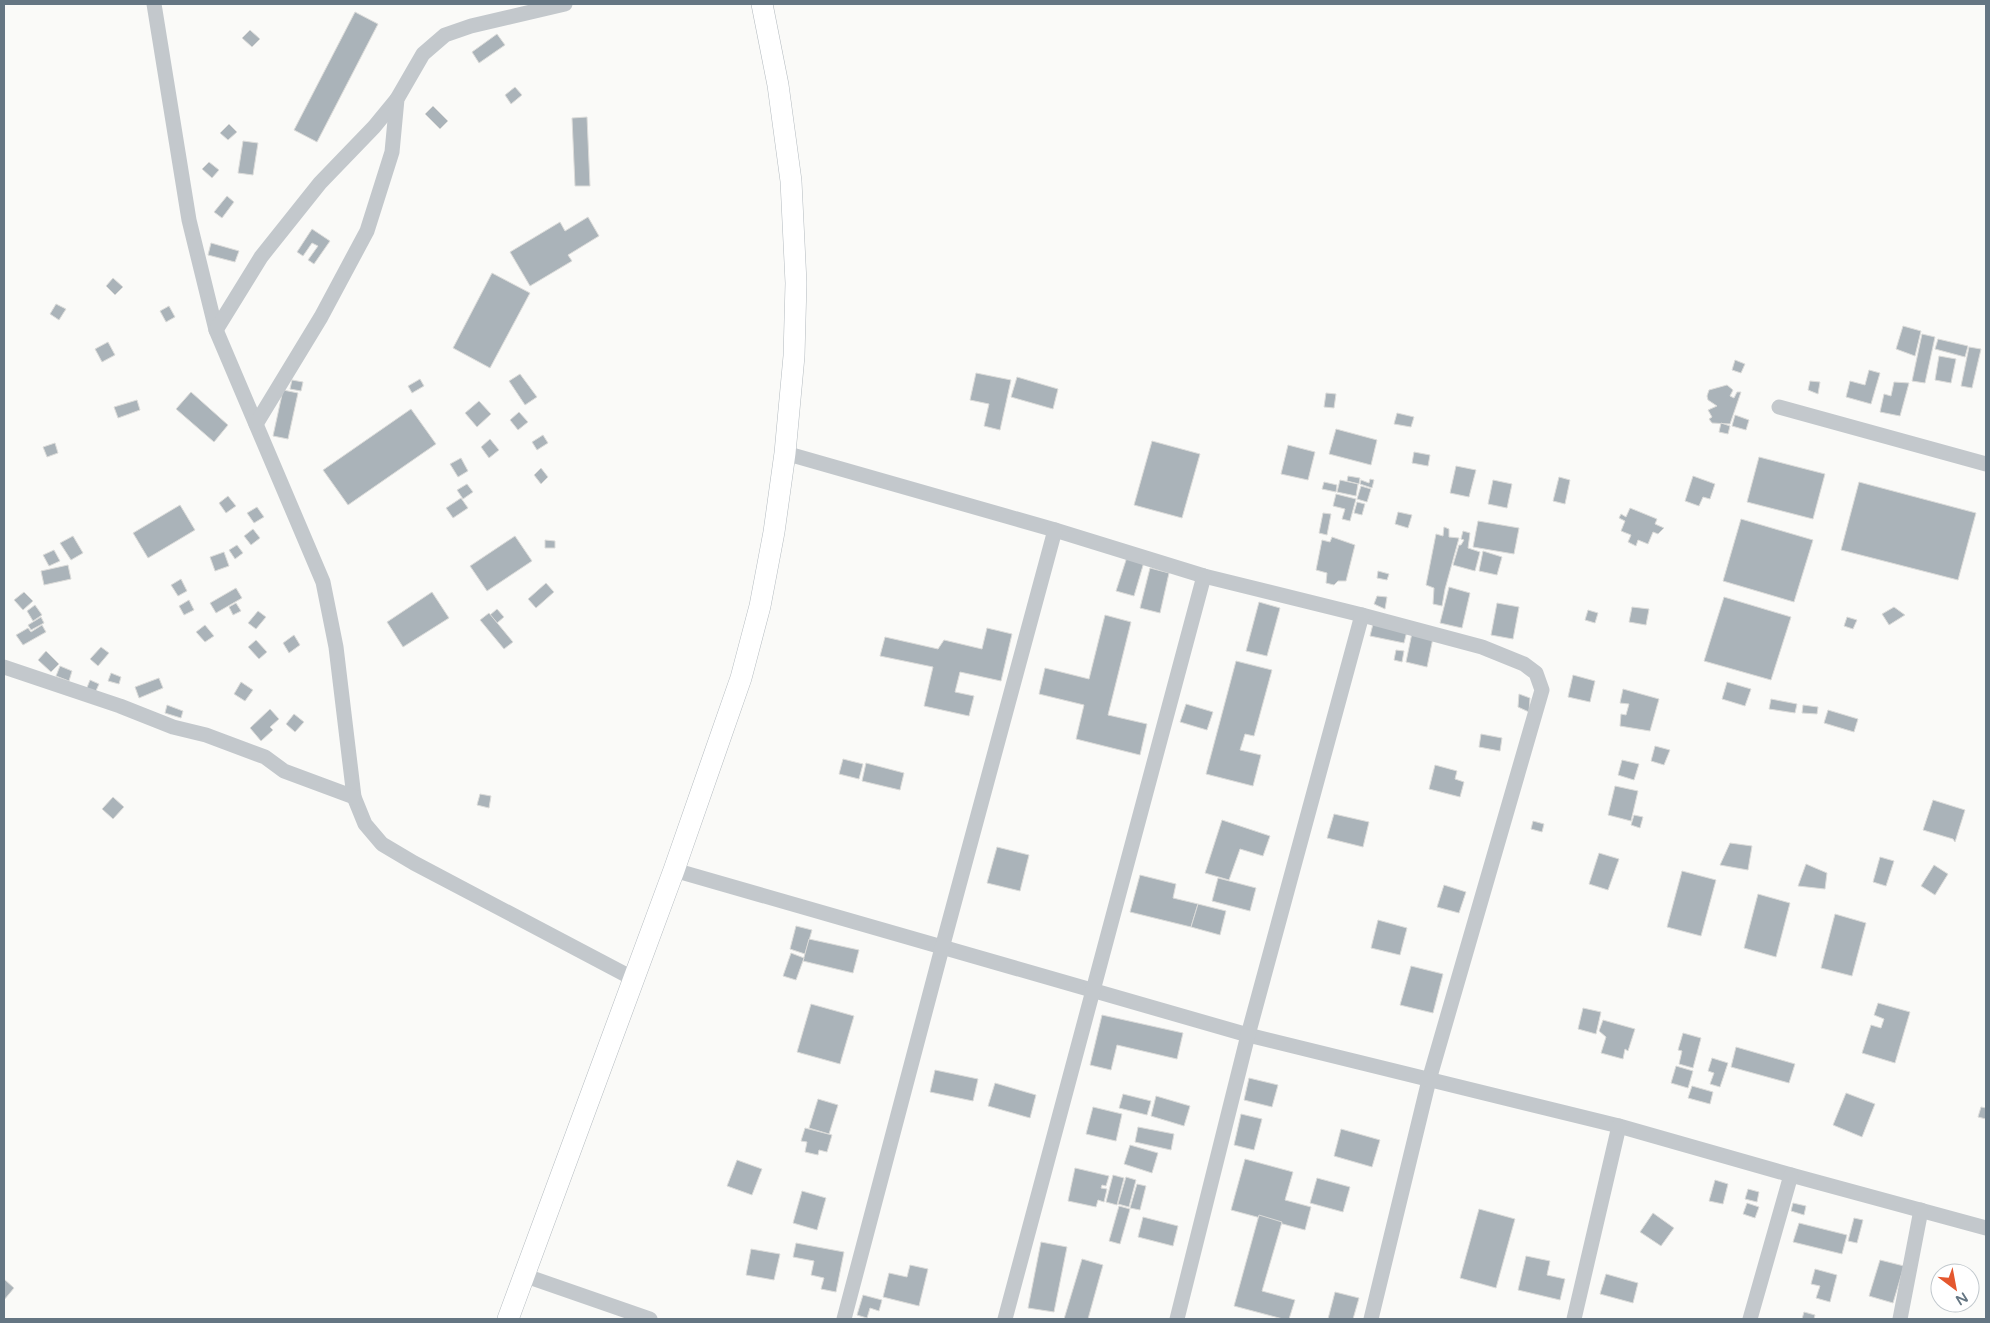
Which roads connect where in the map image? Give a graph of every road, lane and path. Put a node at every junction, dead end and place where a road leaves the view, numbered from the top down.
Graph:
1 (154, 4) edge
2 (565, 4) edge
3 (762, 4) edge
4 (397, 99) junction
5 (216, 330) junction
6 (1779, 407) dead end
7 (256, 424) junction
8 (785, 453) junction
9 (1986, 464) edge
10 (1055, 530) junction
11 (1204, 576) junction
12 (1362, 615) junction
13 (4, 667) edge
14 (354, 797) junction
15 (674, 870) junction
16 (942, 948) junction
17 (634, 979) junction
18 (1094, 990) junction
19 (1248, 1034) junction
20 (1429, 1080) junction
21 (1619, 1126) junction
22 (1791, 1175) junction
23 (1921, 1210) junction
24 (1986, 1228) edge
25 (524, 1275) junction
26 (508, 1319) edge
27 (650, 1319) edge
28 (844, 1319) edge
29 (1005, 1319) edge
30 (1177, 1319) edge
31 (1371, 1319) edge
32 (1574, 1319) edge
33 (1750, 1319) edge
34 (1900, 1319) edge

1 - 5 street
2 - 4 street
3 - 8 main road
4 - 5 street
4 - 7 street
5 - 7 street
6 - 9 street
7 - 14 street
8 - 10 street
8 - 15 main road
10 - 11 street
10 - 16 street
11 - 12 street
11 - 18 street
12 - 19 street
12 - 20 street
13 - 14 street
14 - 17 street
15 - 16 street
15 - 17 main road
16 - 18 street
16 - 28 street
17 - 25 main road
18 - 19 street
18 - 29 street
19 - 20 street
19 - 30 street
20 - 21 street
20 - 31 street
21 - 22 street
21 - 32 street
22 - 23 street
22 - 33 street
23 - 24 street
23 - 34 street
25 - 26 main road
25 - 27 street

